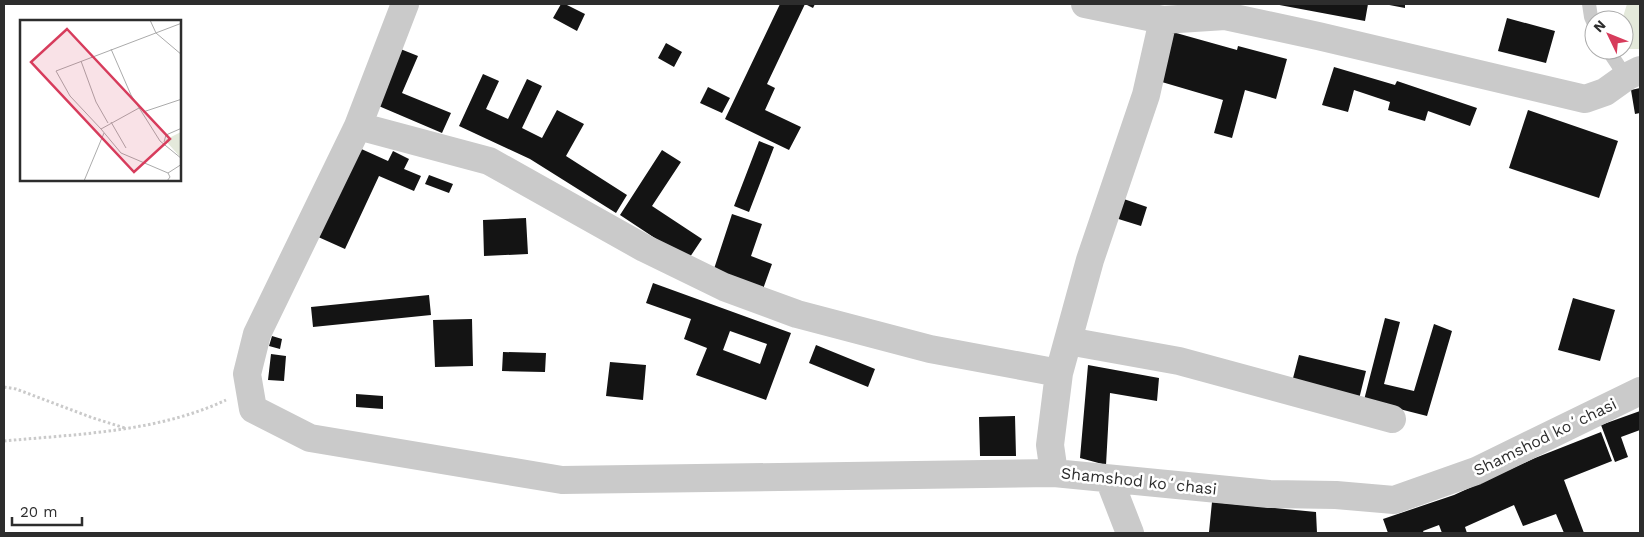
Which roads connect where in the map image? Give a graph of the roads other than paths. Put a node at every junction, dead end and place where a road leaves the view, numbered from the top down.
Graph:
1 (405, 4) edge
2 (1085, 4) edge
3 (1228, 10) edge
4 (1163, 20) junction
5 (1618, 60) edge
6 (1633, 74) edge
7 (358, 126) junction
8 (1068, 341) junction
9 (1059, 373) junction
10 (1640, 391) edge
11 (1392, 419) dead end
12 (1054, 474) junction
13 (1109, 479) junction
14 (1130, 533) edge

1 - 7 street
2 - 4 street
3 - 4 street
3 - 6 street
4 - 8 street, Shamshod koʻchasi
5 - 6 lane
7 - 9 street
7 - 12 street
8 - 9 street, Shamshod koʻchasi
8 - 11 street
9 - 12 street, Shamshod koʻchasi
10 - 13 street, Shamshod koʻchasi
12 - 13 street, Shamshod koʻchasi
13 - 14 street

